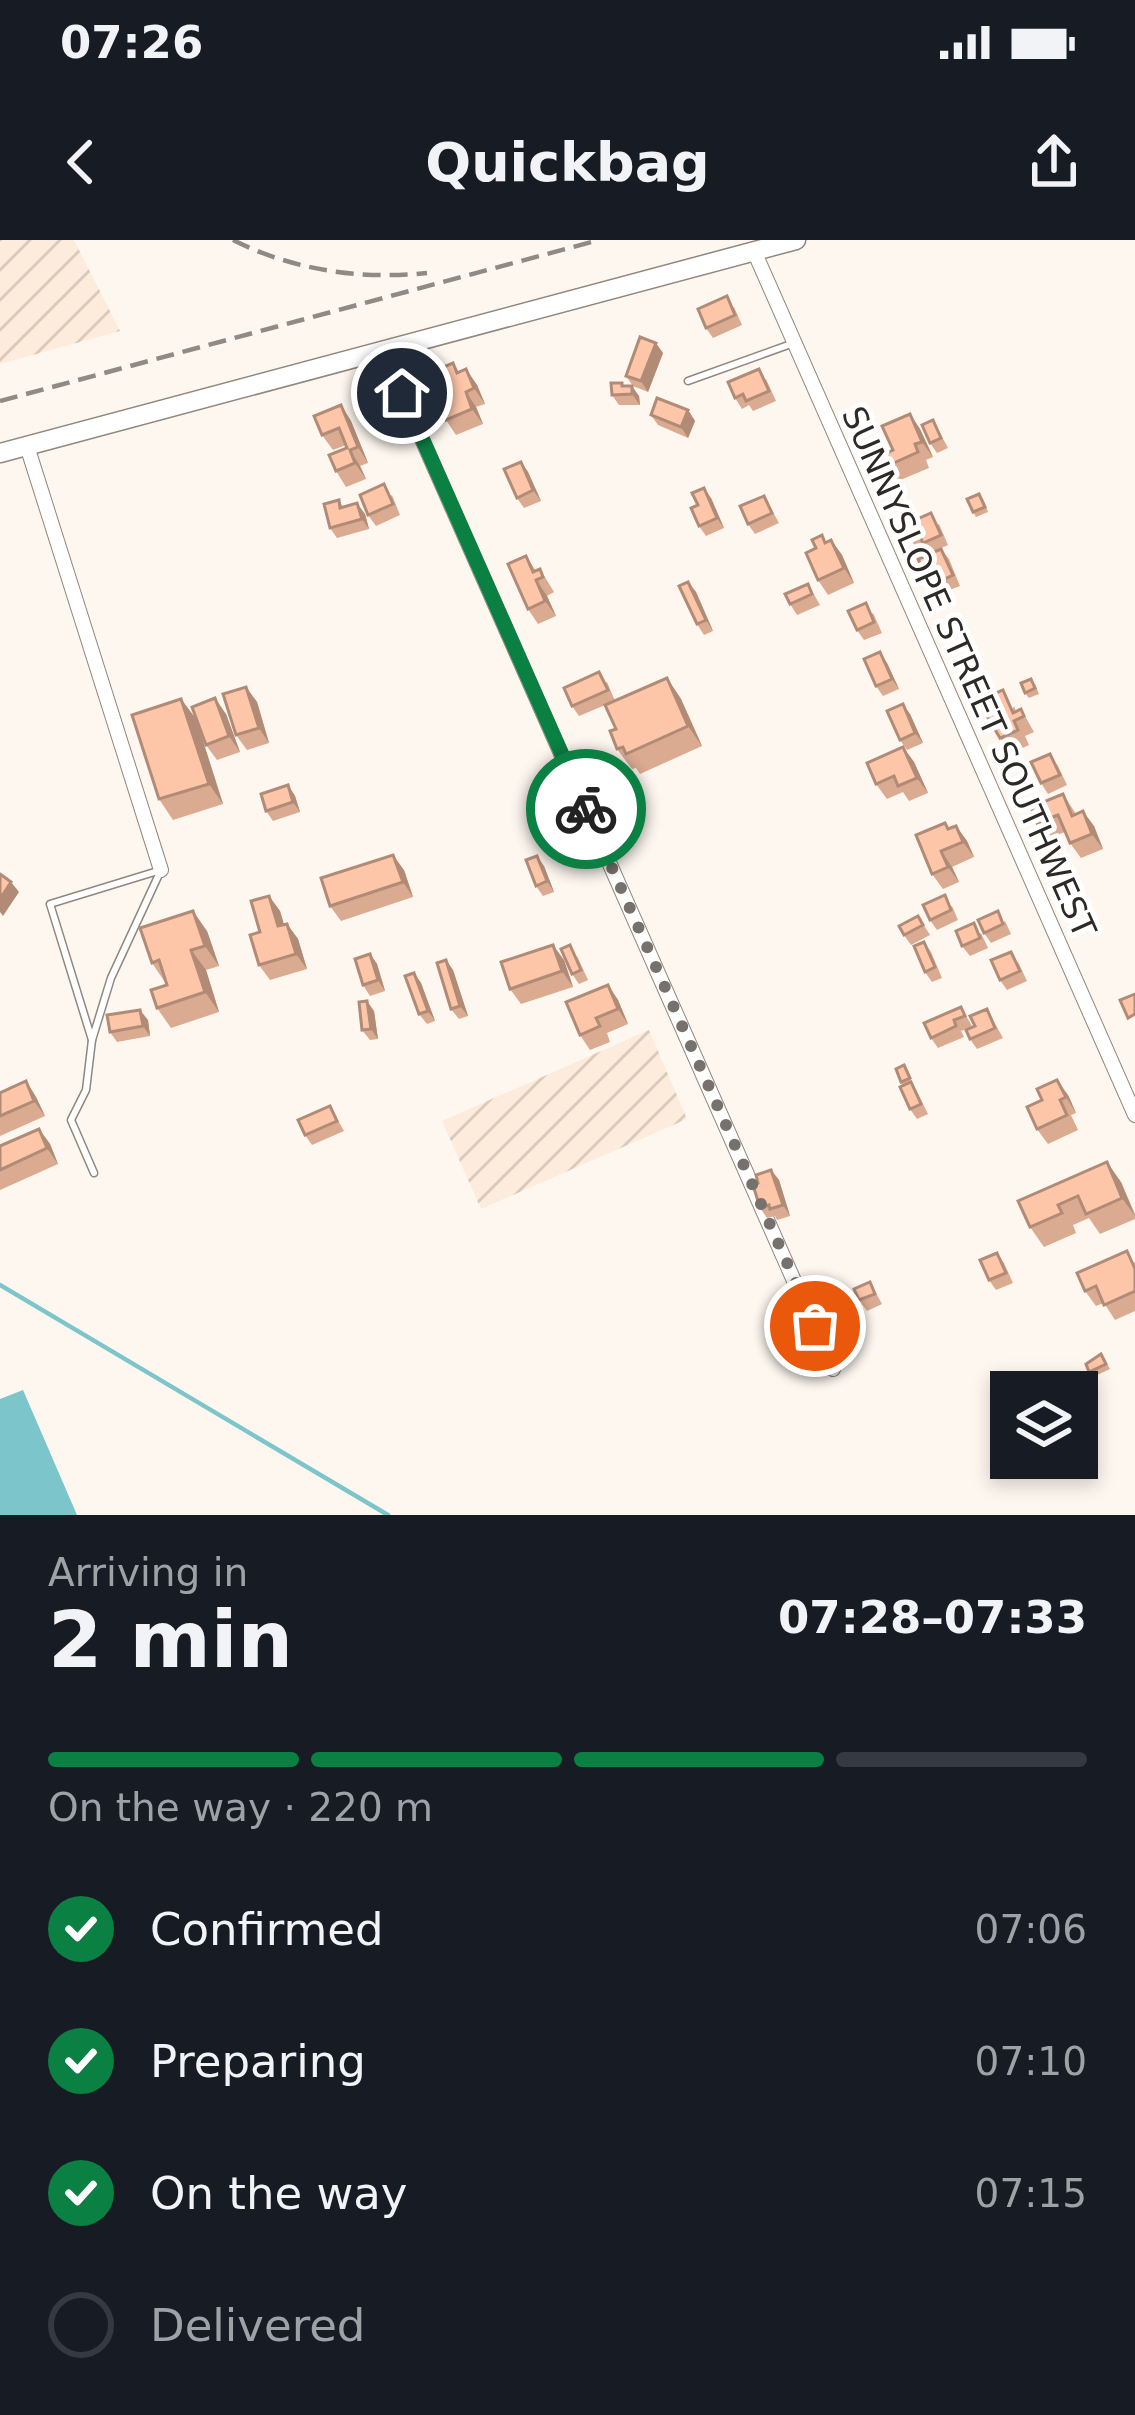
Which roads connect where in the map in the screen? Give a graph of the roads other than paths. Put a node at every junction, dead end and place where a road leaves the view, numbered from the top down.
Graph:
1 (796, 240) edge
2 (754, 251) junction
3 (795, 342) junction
4 (383, 351) junction
5 (688, 381) dead end
6 (27, 446) junction
7 (0, 453) edge
8 (161, 870) junction
9 (92, 1040) junction
10 (1135, 1115) edge
11 (94, 1173) dead end
12 (833, 1369) dead end

1 - 2 street
2 - 3 street, SUNNYSLOPE STREET SOUTHWEST
2 - 4 street
3 - 5 lane
3 - 10 street, SUNNYSLOPE STREET SOUTHWEST
4 - 6 street
4 - 12 street
6 - 7 street
6 - 8 street
8 - 9 lane
8 - 9 lane
9 - 11 lane

